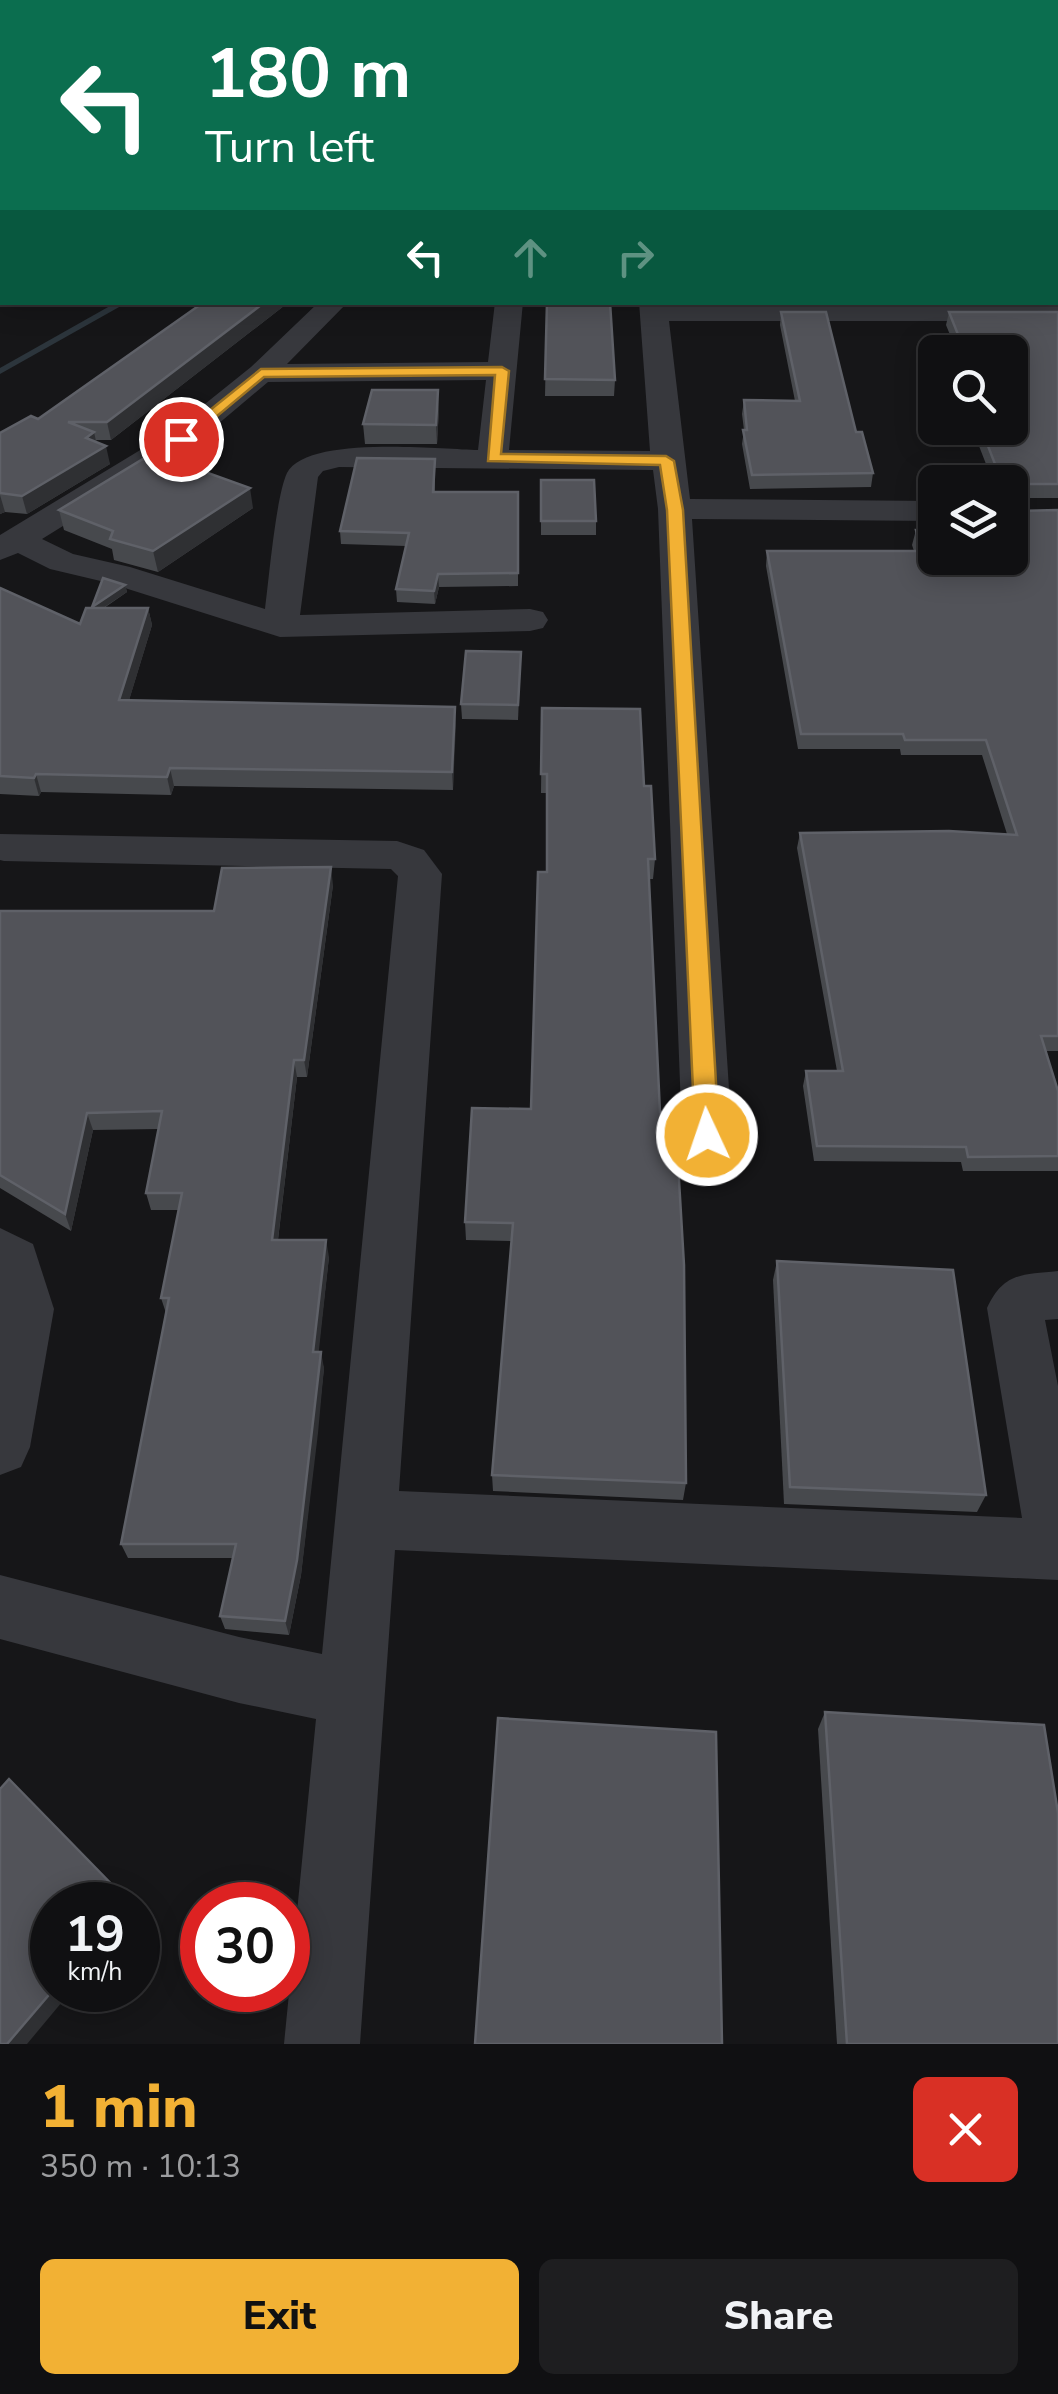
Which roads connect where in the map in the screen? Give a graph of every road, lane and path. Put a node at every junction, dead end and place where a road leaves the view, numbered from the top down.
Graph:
1 (331, 305) edge
2 (509, 305) edge
3 (654, 308) edge
4 (1058, 313) edge
5 (502, 371) junction
6 (261, 373) junction
7 (493, 458) junction
8 (666, 461) junction
9 (675, 510) junction
10 (918, 511) edge
11 (9, 545) edge
12 (530, 620) dead end
13 (280, 626) junction
14 (4, 848) dead end
15 (707, 1135) dead end
16 (0, 1251) edge
17 (1058, 1295) edge
18 (1045, 1412) edge
19 (0, 1447) edge
20 (366, 1519) junction
21 (1058, 1548) edge
22 (0, 1606) edge
23 (352, 1693) junction
24 (322, 2044) edge

1 - 6 street
2 - 5 street
3 - 4 street
3 - 8 street
5 - 6 street
5 - 7 street
6 - 11 street
7 - 8 street
7 - 13 street
8 - 9 street
9 - 10 street
9 - 15 street
11 - 13 street
12 - 13 street
14 - 20 street
16 - 19 street
17 - 18 street
18 - 21 street
20 - 21 street
20 - 23 street
22 - 23 street
23 - 24 street

